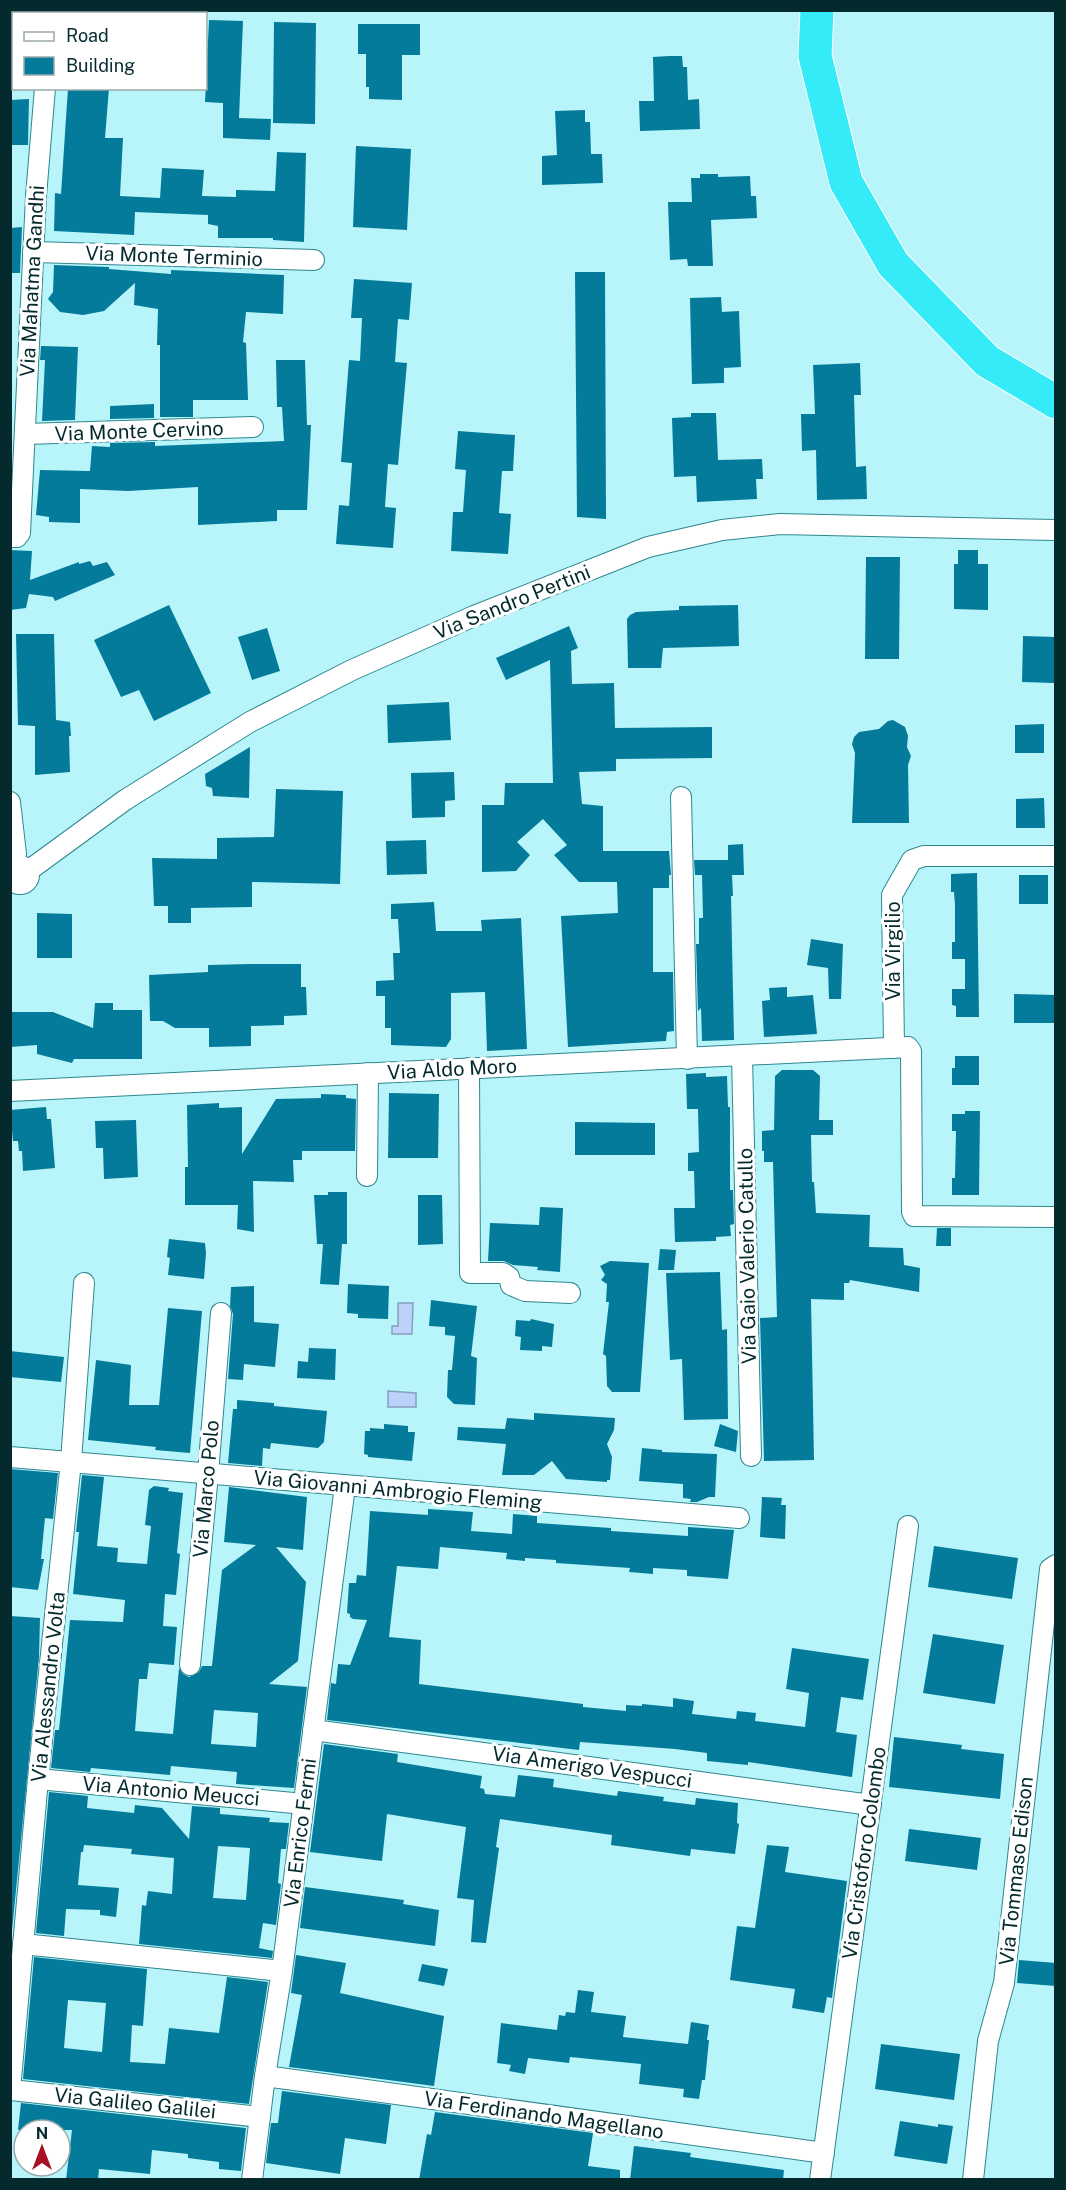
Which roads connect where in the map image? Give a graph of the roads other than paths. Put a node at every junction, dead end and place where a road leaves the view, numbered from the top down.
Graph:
1 (817, 10) edge
2 (45, 90) edge
3 (33, 252) junction
4 (314, 261) dead end
5 (1056, 402) edge
6 (253, 427) dead end
7 (25, 434) junction
8 (1056, 530) edge
9 (10, 537) edge
10 (681, 797) dead end
11 (10, 802) edge
12 (1056, 856) edge
13 (17, 870) edge
14 (894, 1048) junction
15 (742, 1056) junction
16 (687, 1059) junction
17 (469, 1068) junction
18 (368, 1073) junction
19 (10, 1091) edge
20 (367, 1176) dead end
21 (1056, 1217) edge
22 (84, 1283) dead end
23 (570, 1293) dead end
24 (221, 1313) dead end
25 (751, 1456) dead end
26 (10, 1457) edge
27 (71, 1461) junction
28 (208, 1474) junction
29 (345, 1486) junction
30 (732, 1517) dead end
31 (908, 1526) dead end
32 (1056, 1565) edge
33 (189, 1665) dead end
34 (314, 1730) junction
35 (38, 1779) junction
36 (304, 1804) junction
37 (870, 1804) junction
38 (23, 1944) junction
39 (282, 1971) junction
40 (265, 2076) junction
41 (10, 2090) edge
42 (260, 2117) junction
43 (824, 2153) junction
44 (252, 2180) edge
45 (820, 2180) edge
46 (972, 2180) edge

1 - 5 highway
2 - 3 street, Via Mahatma Gandhi
3 - 4 street, Via Monte Terminio
3 - 7 street, Via Mahatma Gandhi
6 - 7 street, Via Monte Cervino
7 - 9 street, Via Mahatma Gandhi
8 - 13 street, Via Sandro Pertini
10 - 16 street
11 - 13 street
12 - 14 street, Via Virgilio
14 - 15 street, Via Aldo Moro
14 - 21 street
15 - 16 street, Via Aldo Moro
15 - 25 street, Via Gaio Valerio Catullo
16 - 17 street, Via Aldo Moro
17 - 18 street, Via Aldo Moro
17 - 23 street
18 - 19 street, Via Aldo Moro
18 - 20 street
22 - 27 street, Via Alessandro Volta
24 - 28 street, Via Marco Polo
26 - 27 street, Via Giovanni Ambrogio Fleming
27 - 28 street, Via Giovanni Ambrogio Fleming
27 - 35 street, Via Alessandro Volta
28 - 29 street, Via Giovanni Ambrogio Fleming
28 - 33 street, Via Marco Polo
29 - 30 street, Via Giovanni Ambrogio Fleming
29 - 34 street, Via Enrico Fermi
31 - 37 street, Via Cristoforo Colombo
32 - 46 street, Via Tommaso Edison
34 - 36 street, Via Enrico Fermi
34 - 37 street, Via Amerigo Vespucci
35 - 36 street, Via Antonio Meucci
35 - 38 street, Via Alessandro Volta
36 - 39 street, Via Enrico Fermi
37 - 43 street, Via Cristoforo Colombo
38 - 39 street
38 - 41 street, Via Alessandro Volta
39 - 40 street, Via Enrico Fermi
40 - 42 street, Via Enrico Fermi
40 - 43 street, Via Ferdinando Magellano
41 - 42 street, Via Galileo Galilei
42 - 44 street, Via Enrico Fermi
43 - 45 street, Via Cristoforo Colombo

